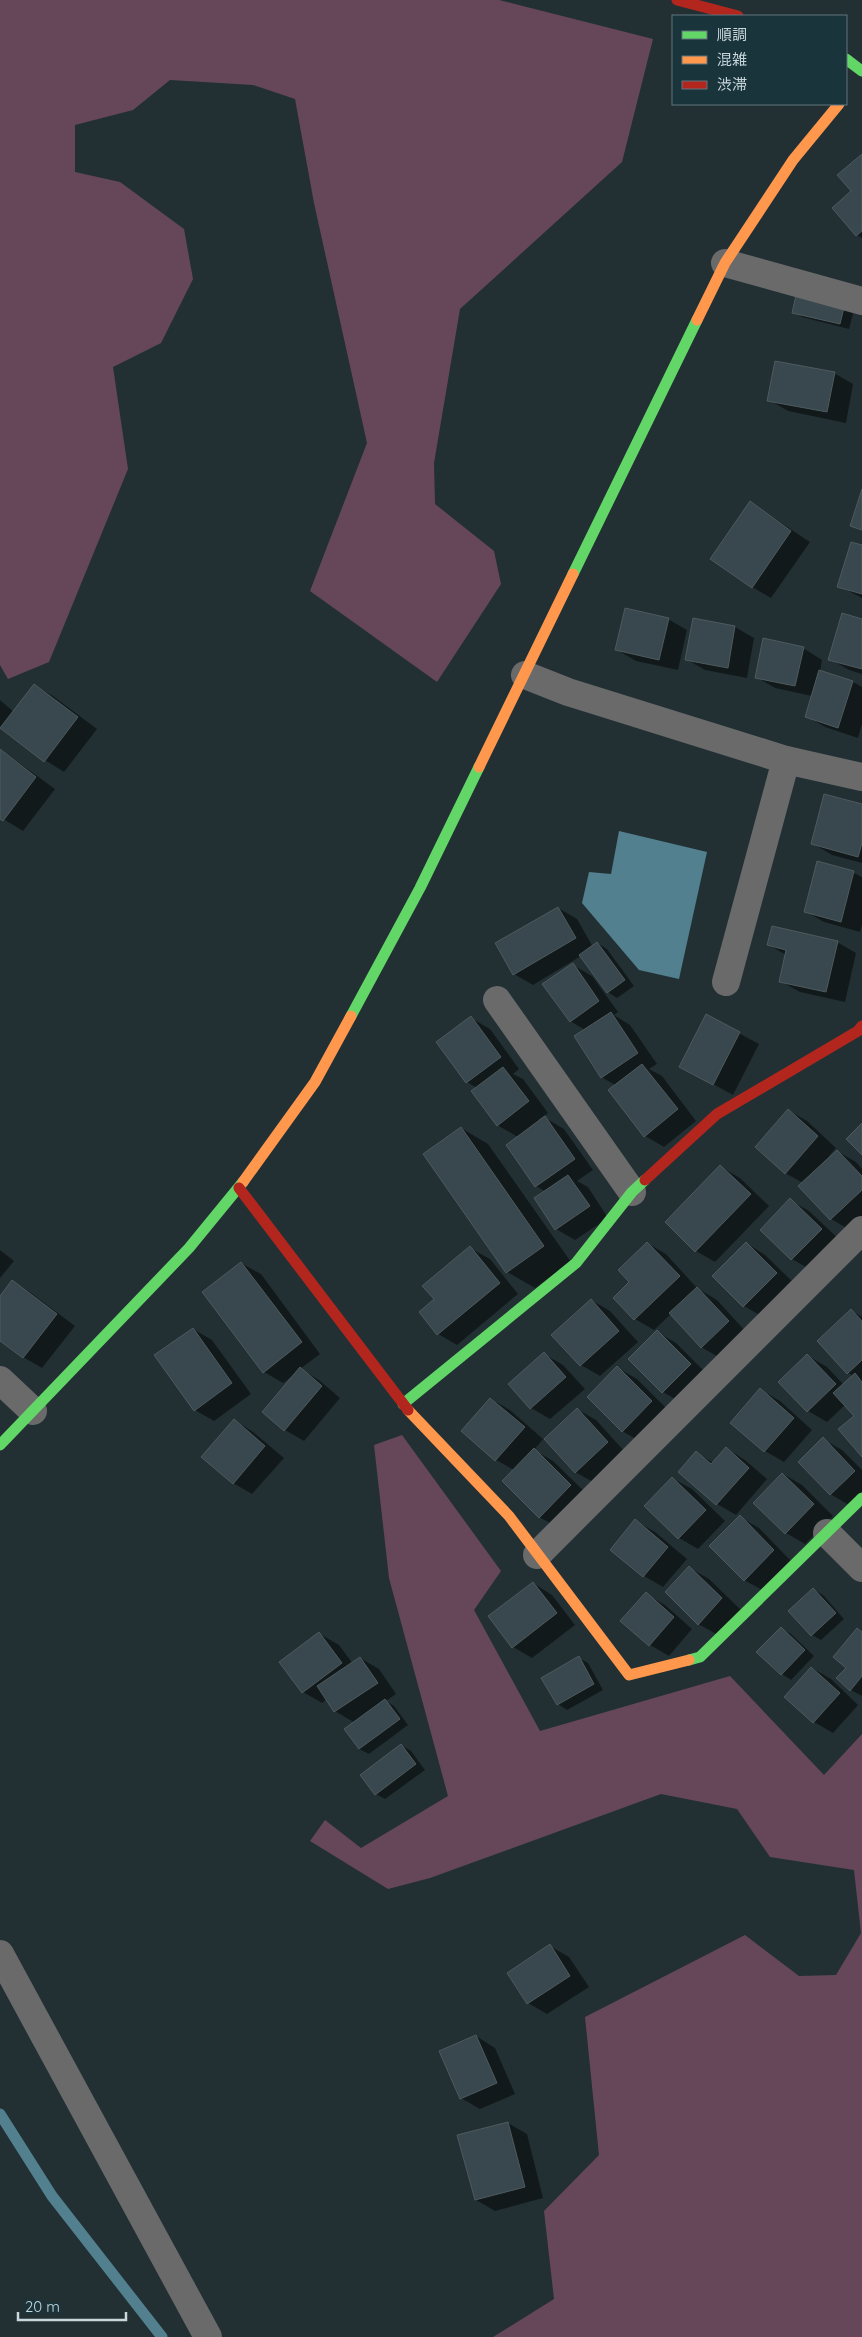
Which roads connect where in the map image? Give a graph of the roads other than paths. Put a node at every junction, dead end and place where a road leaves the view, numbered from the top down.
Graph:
1 (677, 0) edge
2 (734, 15) edge
3 (847, 60) edge
4 (862, 72) edge
5 (838, 105) edge
6 (725, 263) junction
7 (862, 301) edge
8 (525, 675) junction
9 (786, 760) junction
10 (862, 777) edge
11 (726, 982) dead end
12 (497, 1000) dead end
13 (861, 1030) edge
14 (238, 1188) junction
15 (632, 1192) junction
16 (862, 1230) edge
17 (0, 1380) edge
18 (403, 1404) junction
19 (33, 1411) junction
20 (0, 1445) edge
21 (862, 1498) edge
22 (826, 1533) junction
23 (537, 1555) junction
24 (862, 1568) edge
25 (0, 1954) edge
26 (208, 2337) edge

1 - 2 street
3 - 4 street
5 - 6 street
6 - 7 street
6 - 8 street
8 - 9 street
8 - 14 street
9 - 10 street
9 - 11 street
12 - 15 street
13 - 15 street
14 - 18 street
14 - 19 street
15 - 18 street
16 - 23 street
17 - 19 street
18 - 23 street
19 - 20 street
21 - 22 street
22 - 23 street
22 - 24 street
25 - 26 street

